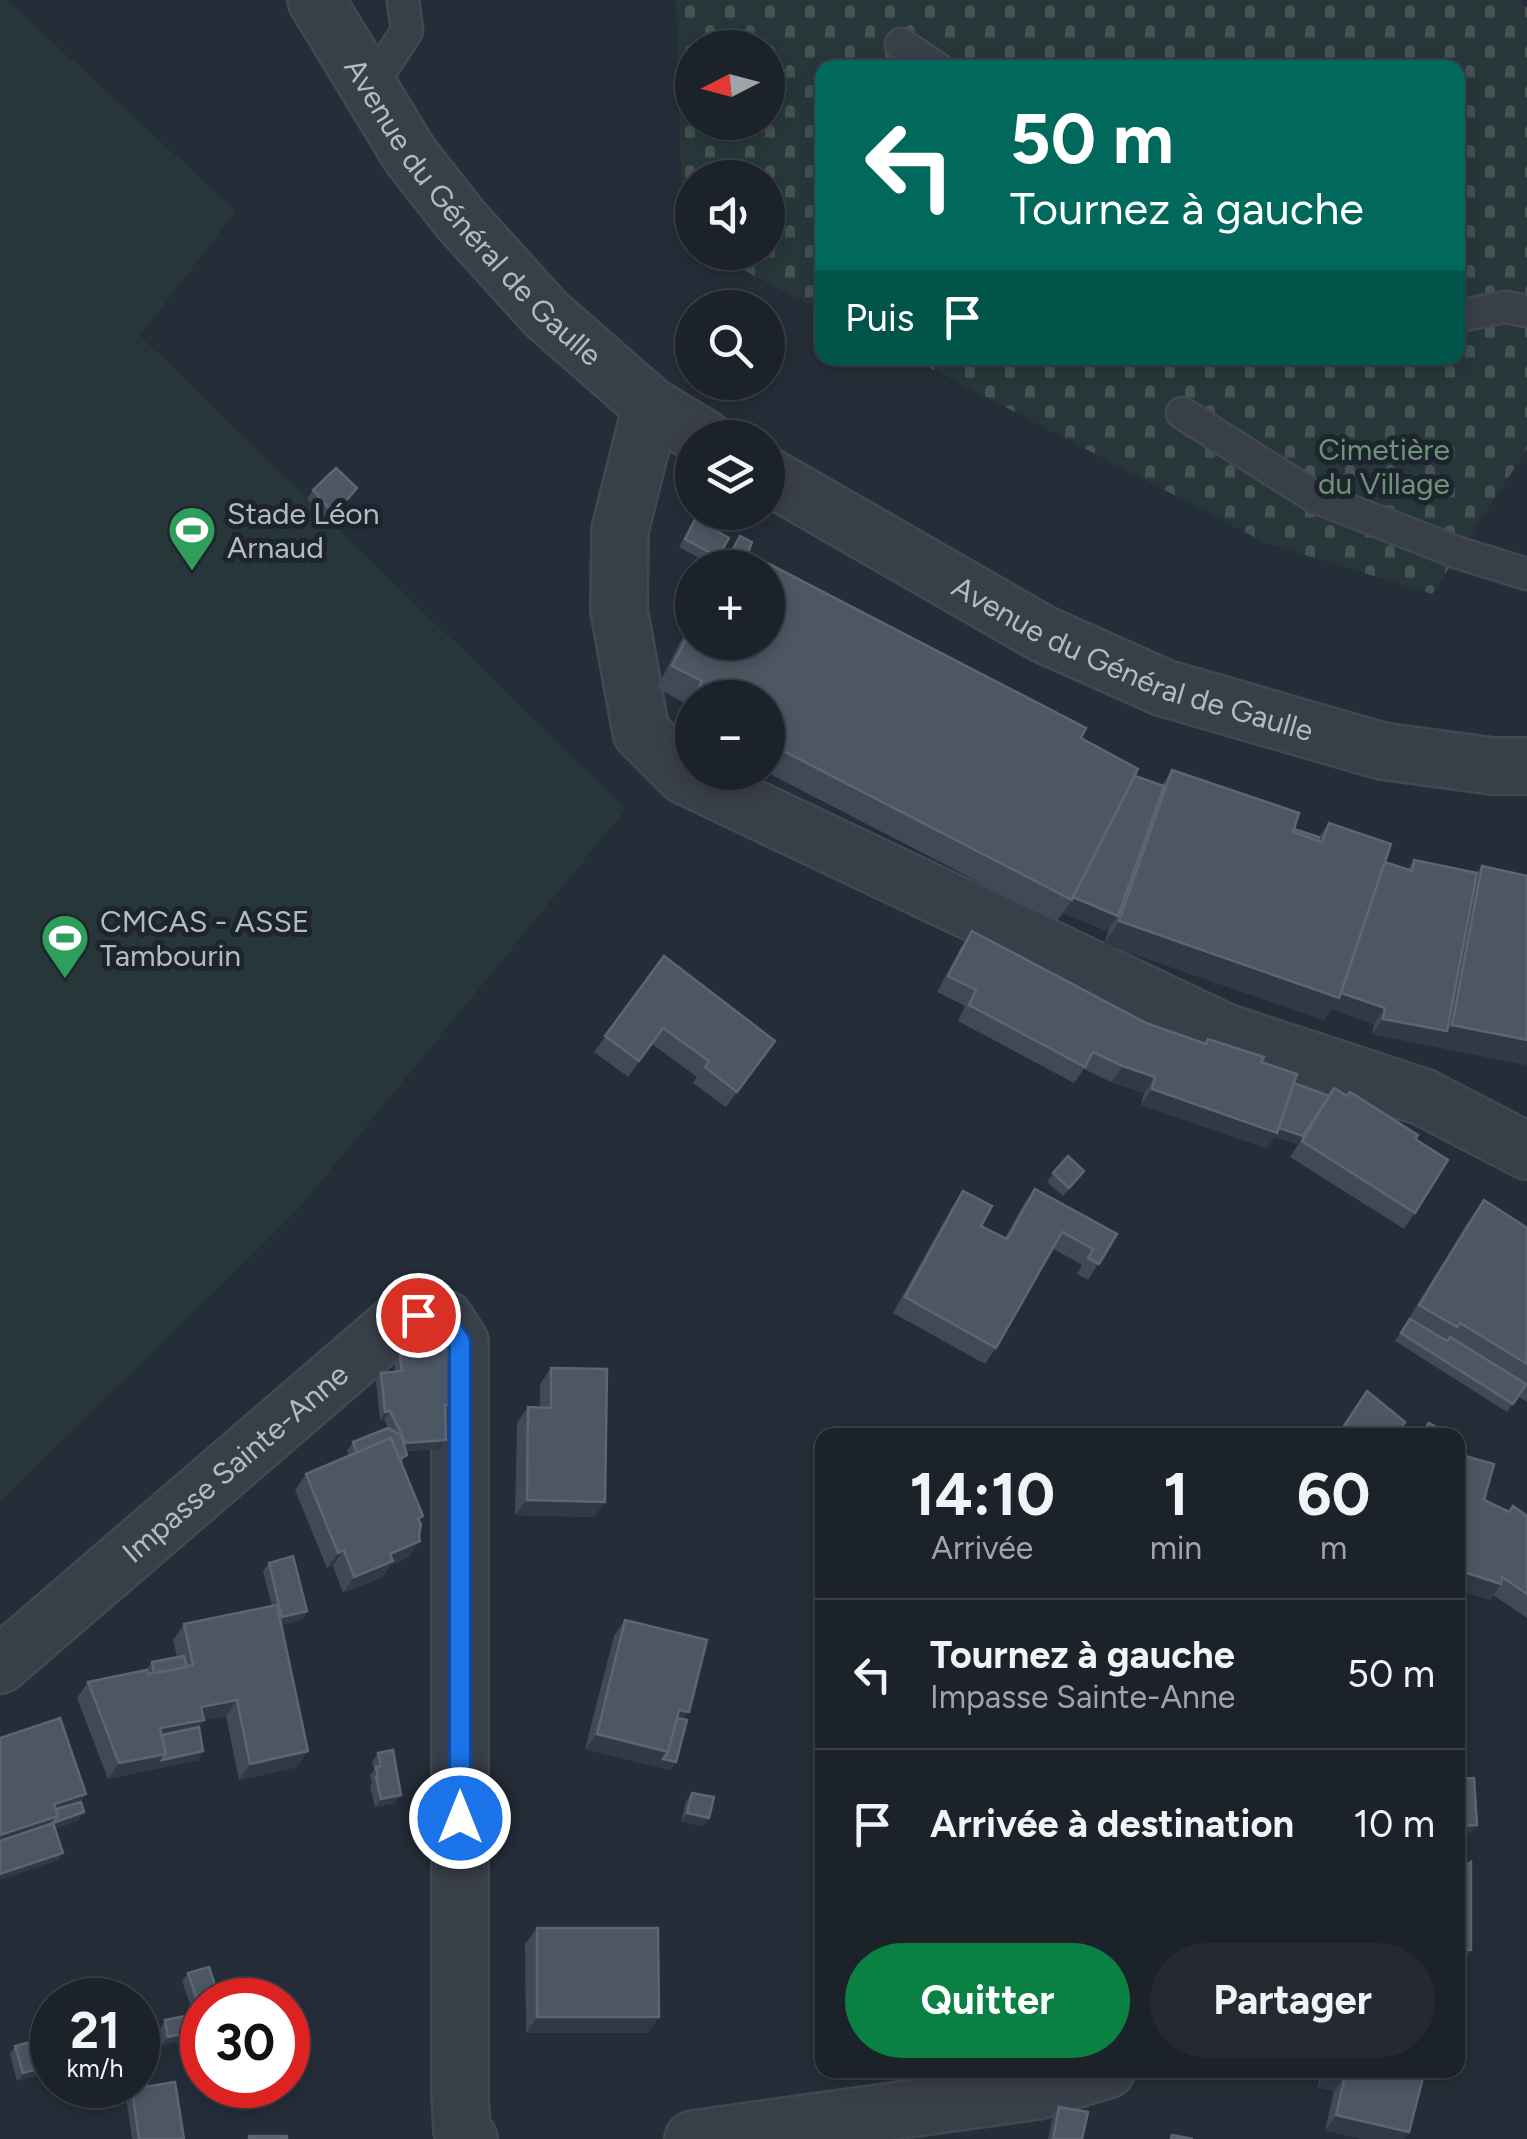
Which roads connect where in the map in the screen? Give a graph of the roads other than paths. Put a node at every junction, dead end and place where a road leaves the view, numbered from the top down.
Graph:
1 (316, 0) edge
2 (403, 0) edge
3 (901, 44) dead end
4 (925, 60) edge
5 (369, 90) junction
6 (1527, 311) edge
7 (1465, 315) edge
8 (652, 406) junction
9 (1182, 413) dead end
10 (675, 420) edge
11 (785, 486) edge
12 (1527, 574) edge
13 (1527, 766) edge
14 (1527, 1151) edge
15 (0, 1665) edge
16 (1080, 2078) edge
17 (468, 2139) edge
18 (693, 2139) edge

1 - 5 street, Avenue du Général de Gaulle
2 - 5 lane
3 - 4 lane
5 - 8 street, Avenue du Général de Gaulle
6 - 7 lane
8 - 10 street, Avenue du Général de Gaulle
8 - 14 street
9 - 12 lane
11 - 13 street, Avenue du Général de Gaulle
15 - 17 street, Impasse Sainte-Anne
16 - 18 street

